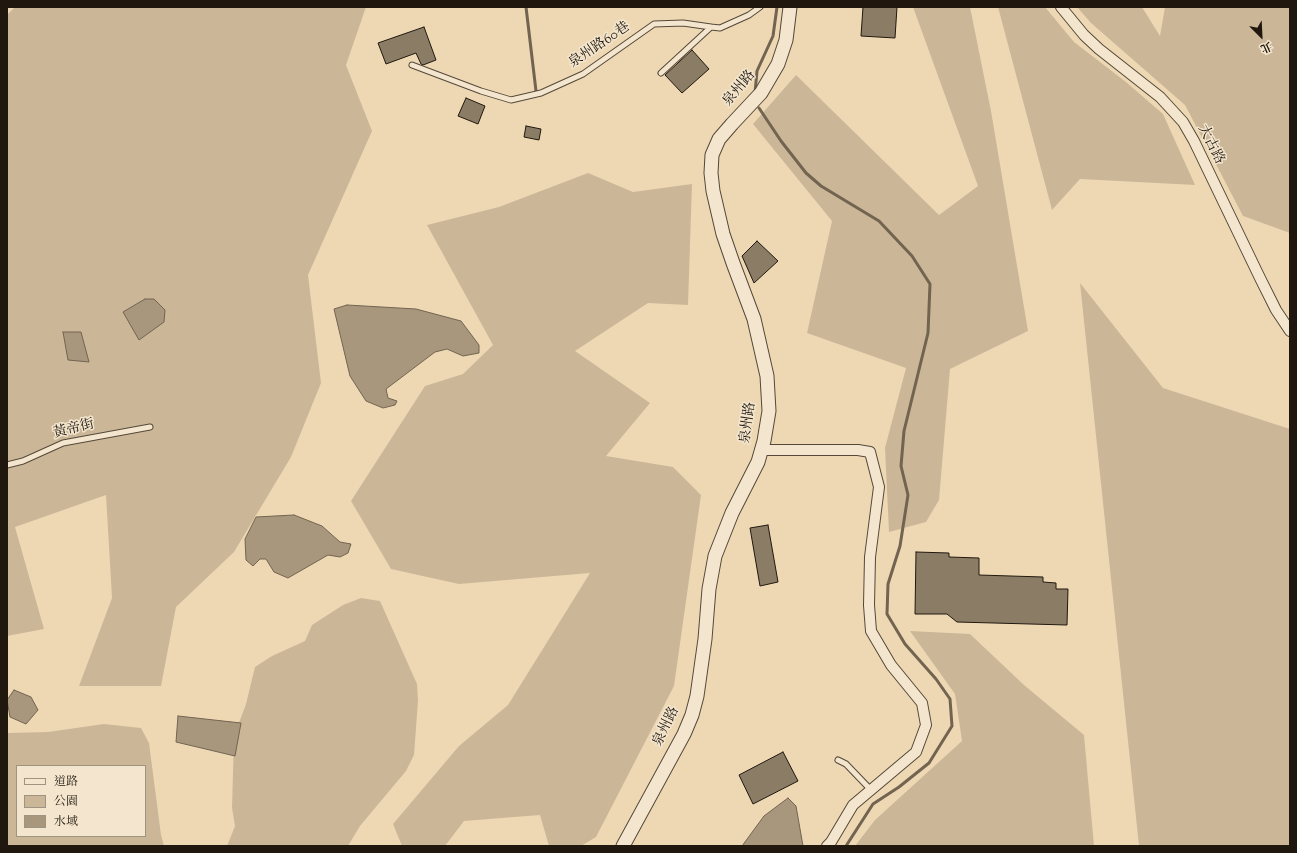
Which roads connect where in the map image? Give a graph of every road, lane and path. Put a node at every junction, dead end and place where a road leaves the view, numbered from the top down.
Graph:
1 (760, 7) edge
2 (790, 7) edge
3 (1061, 7) edge
4 (711, 26) junction
5 (412, 65) dead end
6 (661, 73) dead end
7 (1290, 330) edge
8 (150, 427) dead end
9 (762, 450) junction
10 (7, 465) edge
11 (838, 760) dead end
12 (871, 790) junction
13 (622, 846) edge
14 (827, 846) edge

1 - 4 lane, 泉州路60巷
2 - 9 street, 泉州路
3 - 7 street, 大古路
4 - 5 lane, 泉州路60巷
4 - 6 lane
8 - 10 lane, 黃帝街
9 - 12 street
9 - 13 street, 泉州路
11 - 12 lane
12 - 14 street

